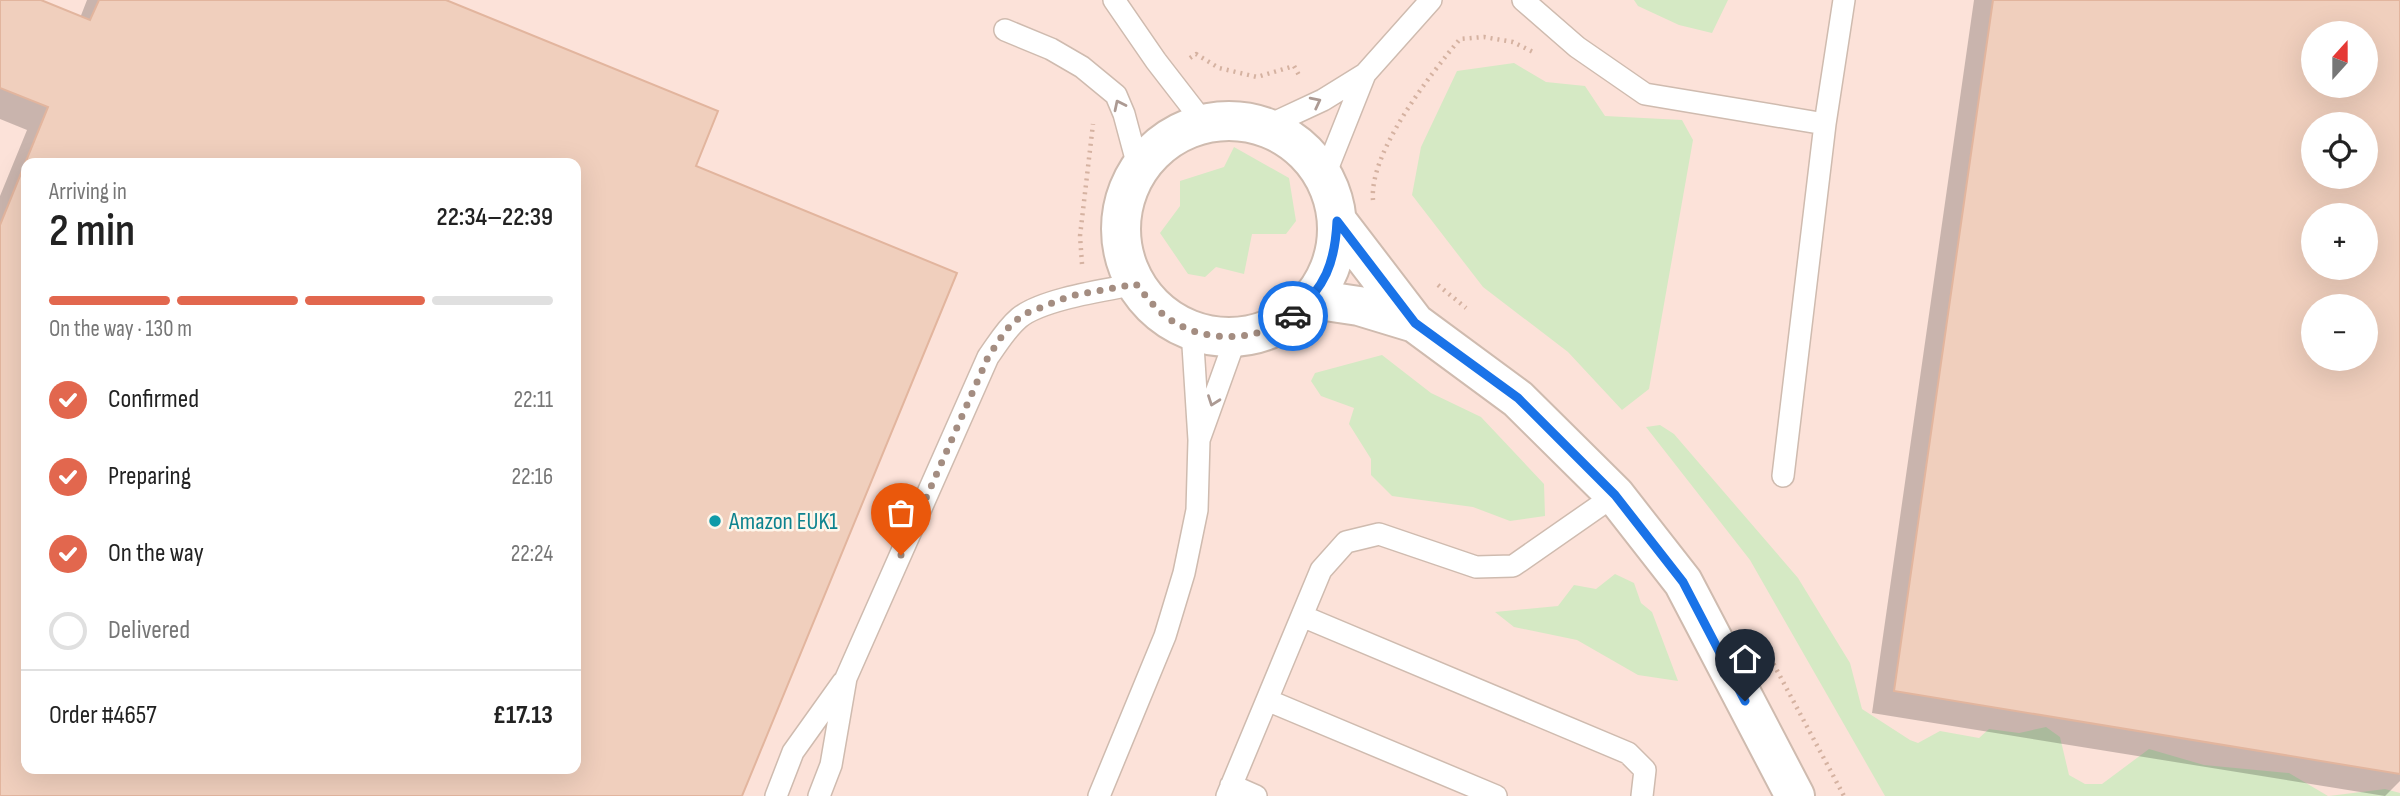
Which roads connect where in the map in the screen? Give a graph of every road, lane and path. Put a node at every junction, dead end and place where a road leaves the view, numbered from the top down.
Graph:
1 (1114, 0) edge
2 (1431, 0) edge
3 (1523, 0) edge
4 (1844, 0) edge
5 (1004, 30) dead end
6 (1533, 53) dead end
7 (1185, 63) dead end
8 (1365, 74) junction
9 (1302, 81) dead end
10 (1094, 122) dead end
11 (1204, 123) junction
12 (1825, 124) junction
13 (1265, 127) junction
14 (1139, 170) junction
15 (1324, 177) junction
16 (1375, 208) dead end
17 (1337, 221) junction
18 (1083, 272) dead end
19 (1436, 283) dead end
20 (1136, 284) junction
21 (1312, 299) junction
22 (1475, 316) dead end
23 (1415, 323) junction
24 (1192, 330) junction
25 (1236, 337) junction
26 (1199, 440) junction
27 (1783, 476) dead end
28 (1615, 495) junction
29 (1302, 616) junction
30 (1755, 630) dead end
31 (846, 678) junction
32 (1267, 700) junction
33 (1229, 791) edge
34 (776, 796) edge
35 (818, 796) edge
36 (1099, 796) edge
37 (1256, 796) edge
38 (1496, 796) edge
39 (1642, 796) edge
40 (1795, 796) edge
41 (1844, 796) edge

1 - 11 lane
2 - 8 lane
3 - 12 lane
4 - 12 lane
14 -> 5 lane
6 - 16 path
7 - 9 path
13 -> 8 lane
8 - 15 lane
10 - 18 path
11 - 13 street
11 - 14 street
12 - 27 lane
13 - 15 street
14 - 20 street
15 - 17 street
17 - 21 street
17 - 23 street
19 - 22 path
20 - 24 street
20 - 31 lane
21 - 23 street
21 - 25 street
23 - 28 street
24 - 25 street
24 - 26 lane
25 -> 26 lane
26 - 36 lane
28 - 29 lane
28 - 40 street
29 - 32 lane
29 - 39 lane
30 - 41 path
31 - 34 lane
31 - 35 lane
32 - 33 lane
32 - 38 lane
33 - 37 lane

